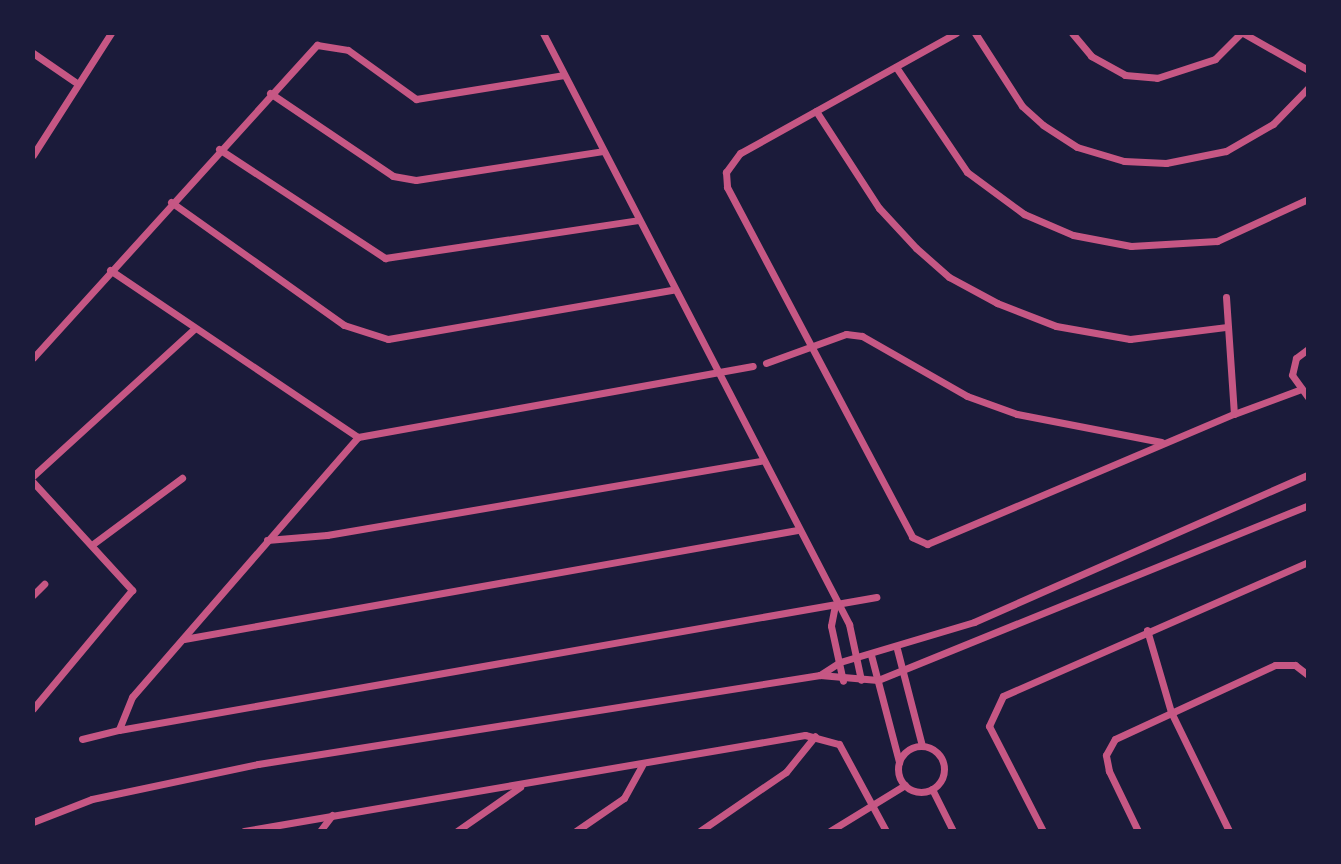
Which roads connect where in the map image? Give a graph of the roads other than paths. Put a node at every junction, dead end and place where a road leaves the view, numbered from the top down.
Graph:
1 (111, 33) edge
2 (543, 33) edge
3 (956, 33) edge
4 (975, 33) edge
5 (1073, 33) edge
6 (1242, 33) edge
7 (33, 53) edge
8 (897, 67) junction
9 (1308, 70) edge
10 (564, 75) junction
11 (75, 82) junction
12 (1308, 88) edge
13 (270, 93) junction
14 (816, 111) junction
15 (34, 149) edge
16 (219, 149) junction
17 (603, 151) junction
18 (1308, 199) edge
19 (171, 202) junction
20 (638, 220) junction
21 (110, 270) junction
22 (673, 290) junction
23 (1226, 297) dead end
24 (1227, 327) junction
25 (195, 328) junction
26 (811, 349) junction
27 (1308, 349) edge
28 (33, 358) edge
29 (766, 363) dead end
30 (753, 366) dead end
31 (716, 373) junction
32 (1298, 390) junction
33 (1308, 397) edge
34 (1234, 414) junction
35 (358, 437) junction
36 (1161, 442) junction
37 (761, 461) junction
38 (1308, 475) edge
39 (33, 476) edge
40 (182, 478) dead end
41 (33, 482) edge
42 (1308, 505) edge
43 (797, 530) junction
44 (267, 540) junction
45 (93, 544) junction
46 (1308, 562) edge
47 (44, 584) dead end
48 (33, 594) edge
49 (876, 597) dead end
50 (835, 605) junction
51 (1147, 629) junction
52 (183, 640) junction
53 (897, 649) junction
54 (872, 655) junction
55 (858, 658) junction
56 (840, 662) junction
57 (906, 671) junction
58 (820, 675) junction
59 (1308, 675) edge
60 (861, 680) junction
61 (878, 680) junction
62 (843, 681) junction
63 (33, 709) edge
64 (1171, 712) junction
65 (119, 730) junction
66 (815, 736) junction
67 (82, 739) dead end
68 (922, 746) junction
69 (899, 762) junction
70 (642, 766) junction
71 (905, 785) junction
72 (522, 786) junction
73 (932, 789) junction
74 (873, 801) junction
75 (332, 815) junction
76 (33, 822) edge
77 (244, 831) edge
78 (320, 831) edge
79 (457, 831) edge
80 (576, 831) edge
81 (699, 831) edge
82 (830, 831) edge
83 (886, 831) edge
84 (953, 831) edge
85 (1044, 831) edge
86 (1138, 831) edge
87 (1230, 831) edge

1 - 11 street
2 - 10 street
3 - 8 street
4 - 12 street
5 - 6 street
6 - 9 street
7 - 11 street
8 - 14 street
8 - 18 street
10 - 13 street
10 - 17 street
11 - 15 street
13 - 16 street
13 - 17 street
14 - 24 street
14 - 26 street
16 - 19 street
16 - 20 street
17 - 20 street
19 - 21 street
19 - 22 street
20 - 22 street
21 - 25 street
21 - 28 street
22 - 31 street
23 - 24 street
24 - 34 street
25 - 35 street
25 - 39 street
26 - 29 street
26 - 36 street
26 - 36 street
27 - 32 street
30 - 31 street
31 - 35 street
31 - 37 street
32 - 33 street
32 - 34 street
34 - 36 street
35 - 44 street
37 - 43 street
37 - 44 street
38 - 53 street
40 - 45 street
41 - 45 street
42 - 57 street
43 - 50 street
43 - 52 street
44 - 52 street
45 - 63 street
46 - 51 street
47 - 48 street
49 - 50 street
50 - 55 street
50 - 56 street
50 - 65 street
51 - 64 street
51 - 85 street
52 - 65 street
53 - 54 street
53 - 57 street
54 - 55 street
54 - 61 street
55 - 56 street
55 - 60 street
56 - 58 street
56 - 62 street
57 - 61 street
57 - 68 street
58 - 62 street
58 - 76 street
59 - 64 street
60 - 61 street
60 - 62 street
61 - 69 street
64 - 86 street
64 - 87 street
65 - 67 street
66 - 70 street
66 - 74 street
66 - 81 street
68 - 69 street
68 - 73 street
69 - 71 street
70 - 72 street
70 - 80 street
71 - 73 street
71 - 74 street
72 - 75 street
72 - 79 street
73 - 84 street
74 - 82 street
74 - 83 street
75 - 77 street
75 - 78 street

